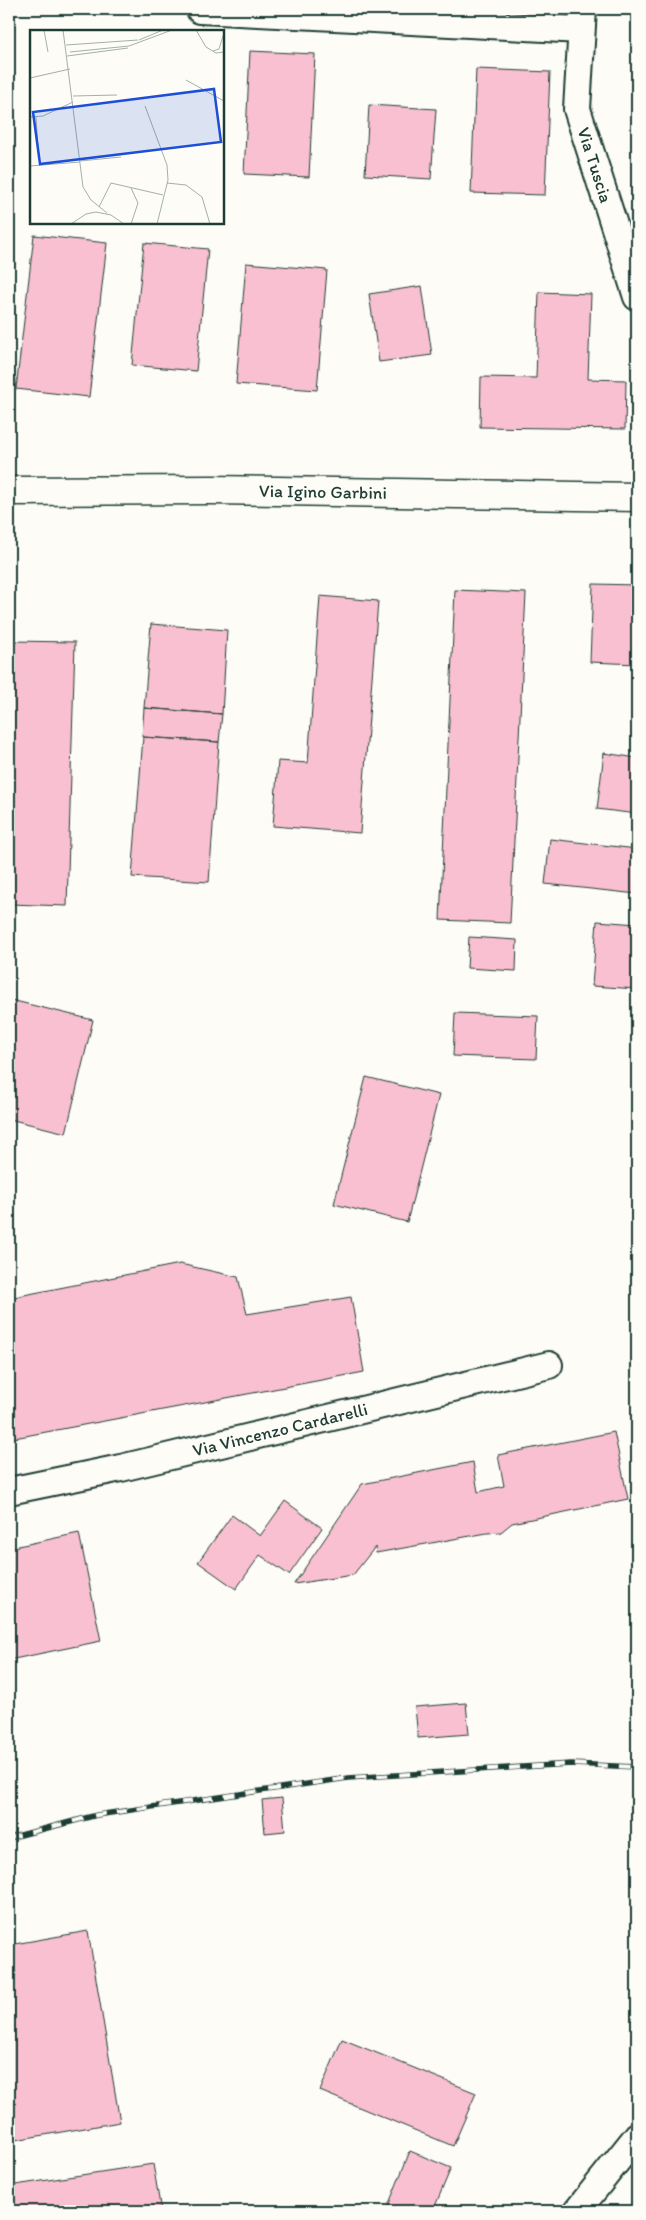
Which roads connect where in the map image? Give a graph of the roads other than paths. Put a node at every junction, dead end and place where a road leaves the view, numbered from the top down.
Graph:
1 (200, 10) edge
2 (582, 19) edge
3 (637, 297) edge
4 (9, 491) edge
5 (637, 497) edge
6 (549, 1365) dead end
7 (9, 1491) edge
8 (637, 2136) edge
9 (577, 2211) edge

1 - 2 street, Via Tuscia
2 - 3 street, Via Tuscia
4 - 5 street, Via Igino Garbini
6 - 7 street, Via Vincenzo Cardarelli
8 - 9 street

